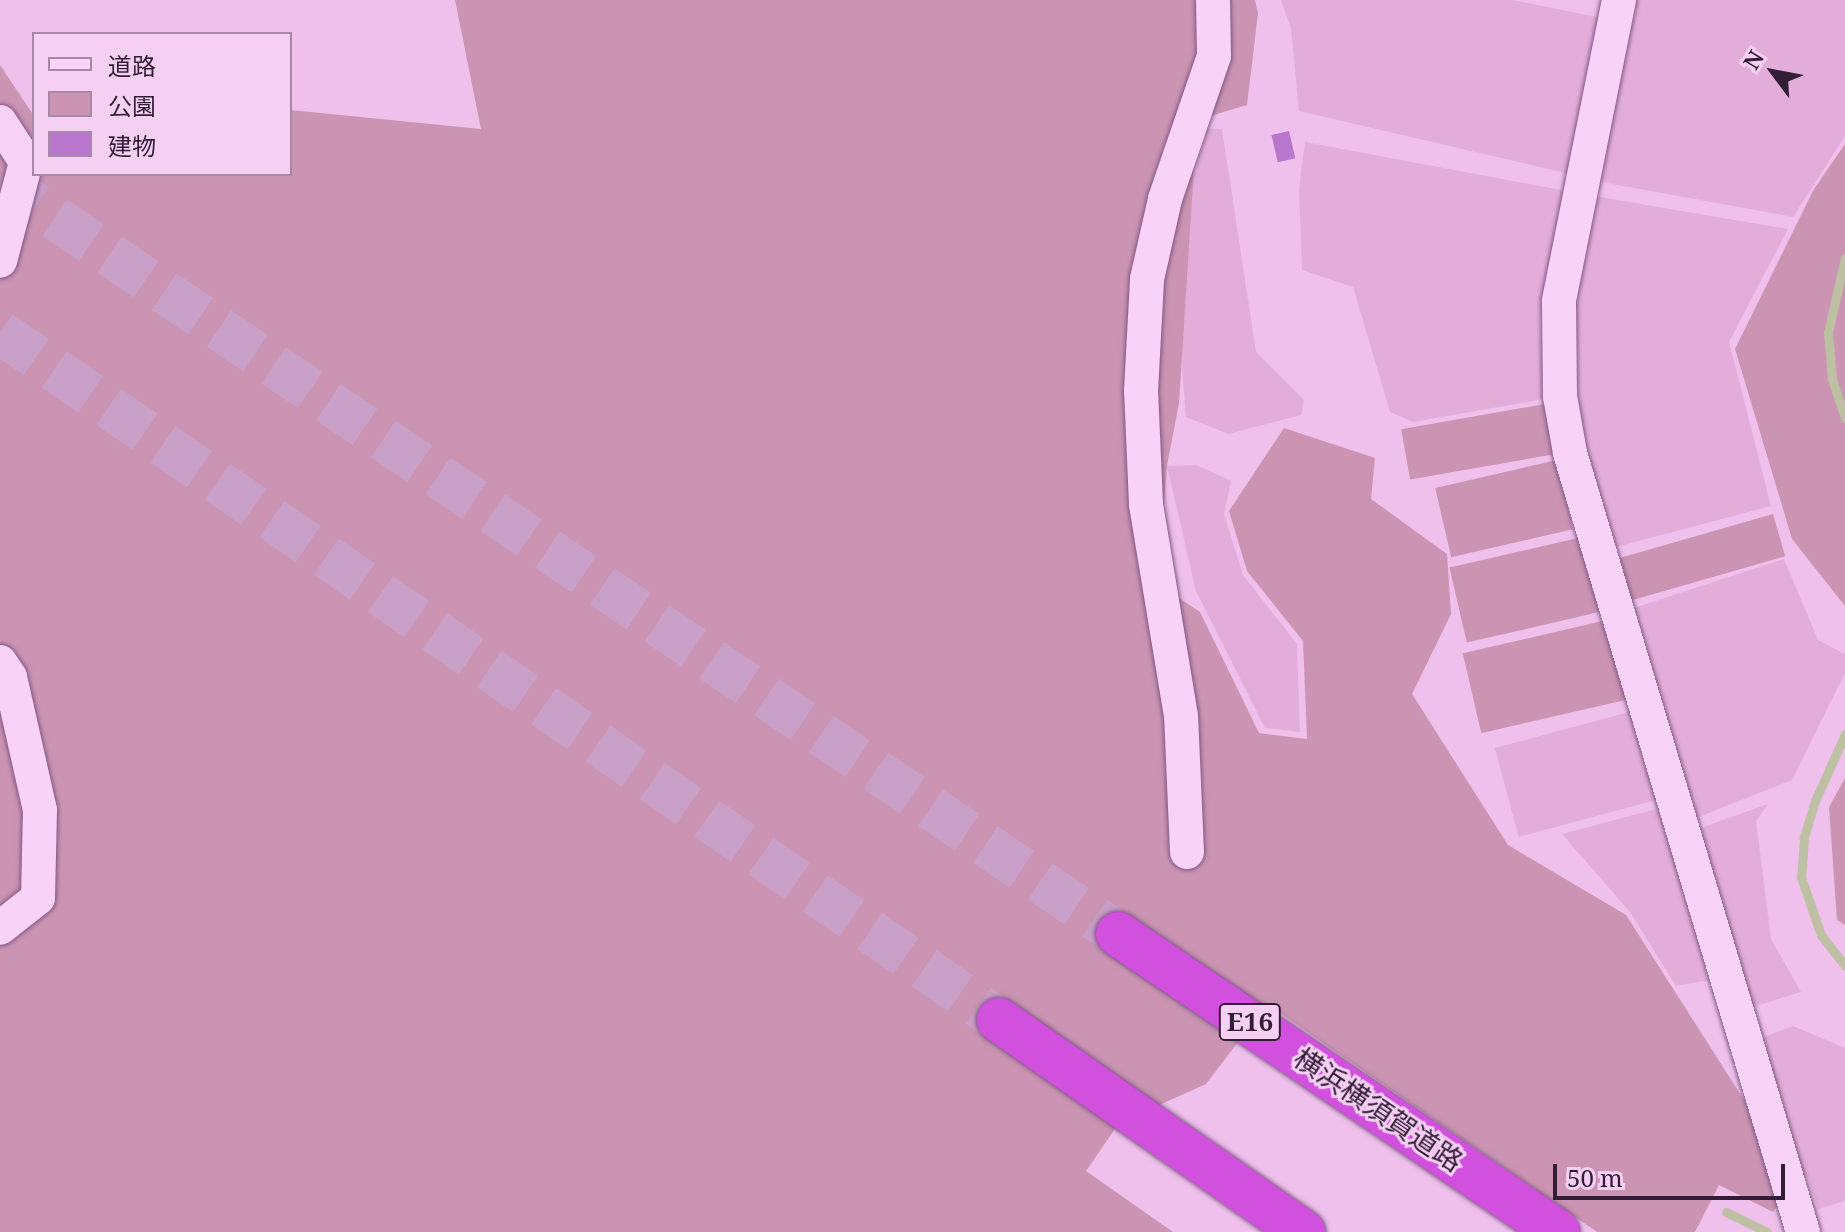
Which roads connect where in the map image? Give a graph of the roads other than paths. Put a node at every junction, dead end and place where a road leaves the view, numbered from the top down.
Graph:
1 (1213, 0) edge
2 (1619, 0) edge
3 (0, 122) edge
4 (0, 261) edge
5 (0, 662) edge
6 (1187, 852) dead end
7 (0, 928) edge
8 (1118, 934) tunnel mouth
9 (999, 1020) tunnel mouth
10 (1303, 1232) edge
11 (1558, 1232) edge
12 (1803, 1232) edge

1 - 6 street
2 - 12 street
3 - 4 street
5 - 7 street
8 - 11 highway, 横浜横須賀道路 / E16
9 - 10 highway

